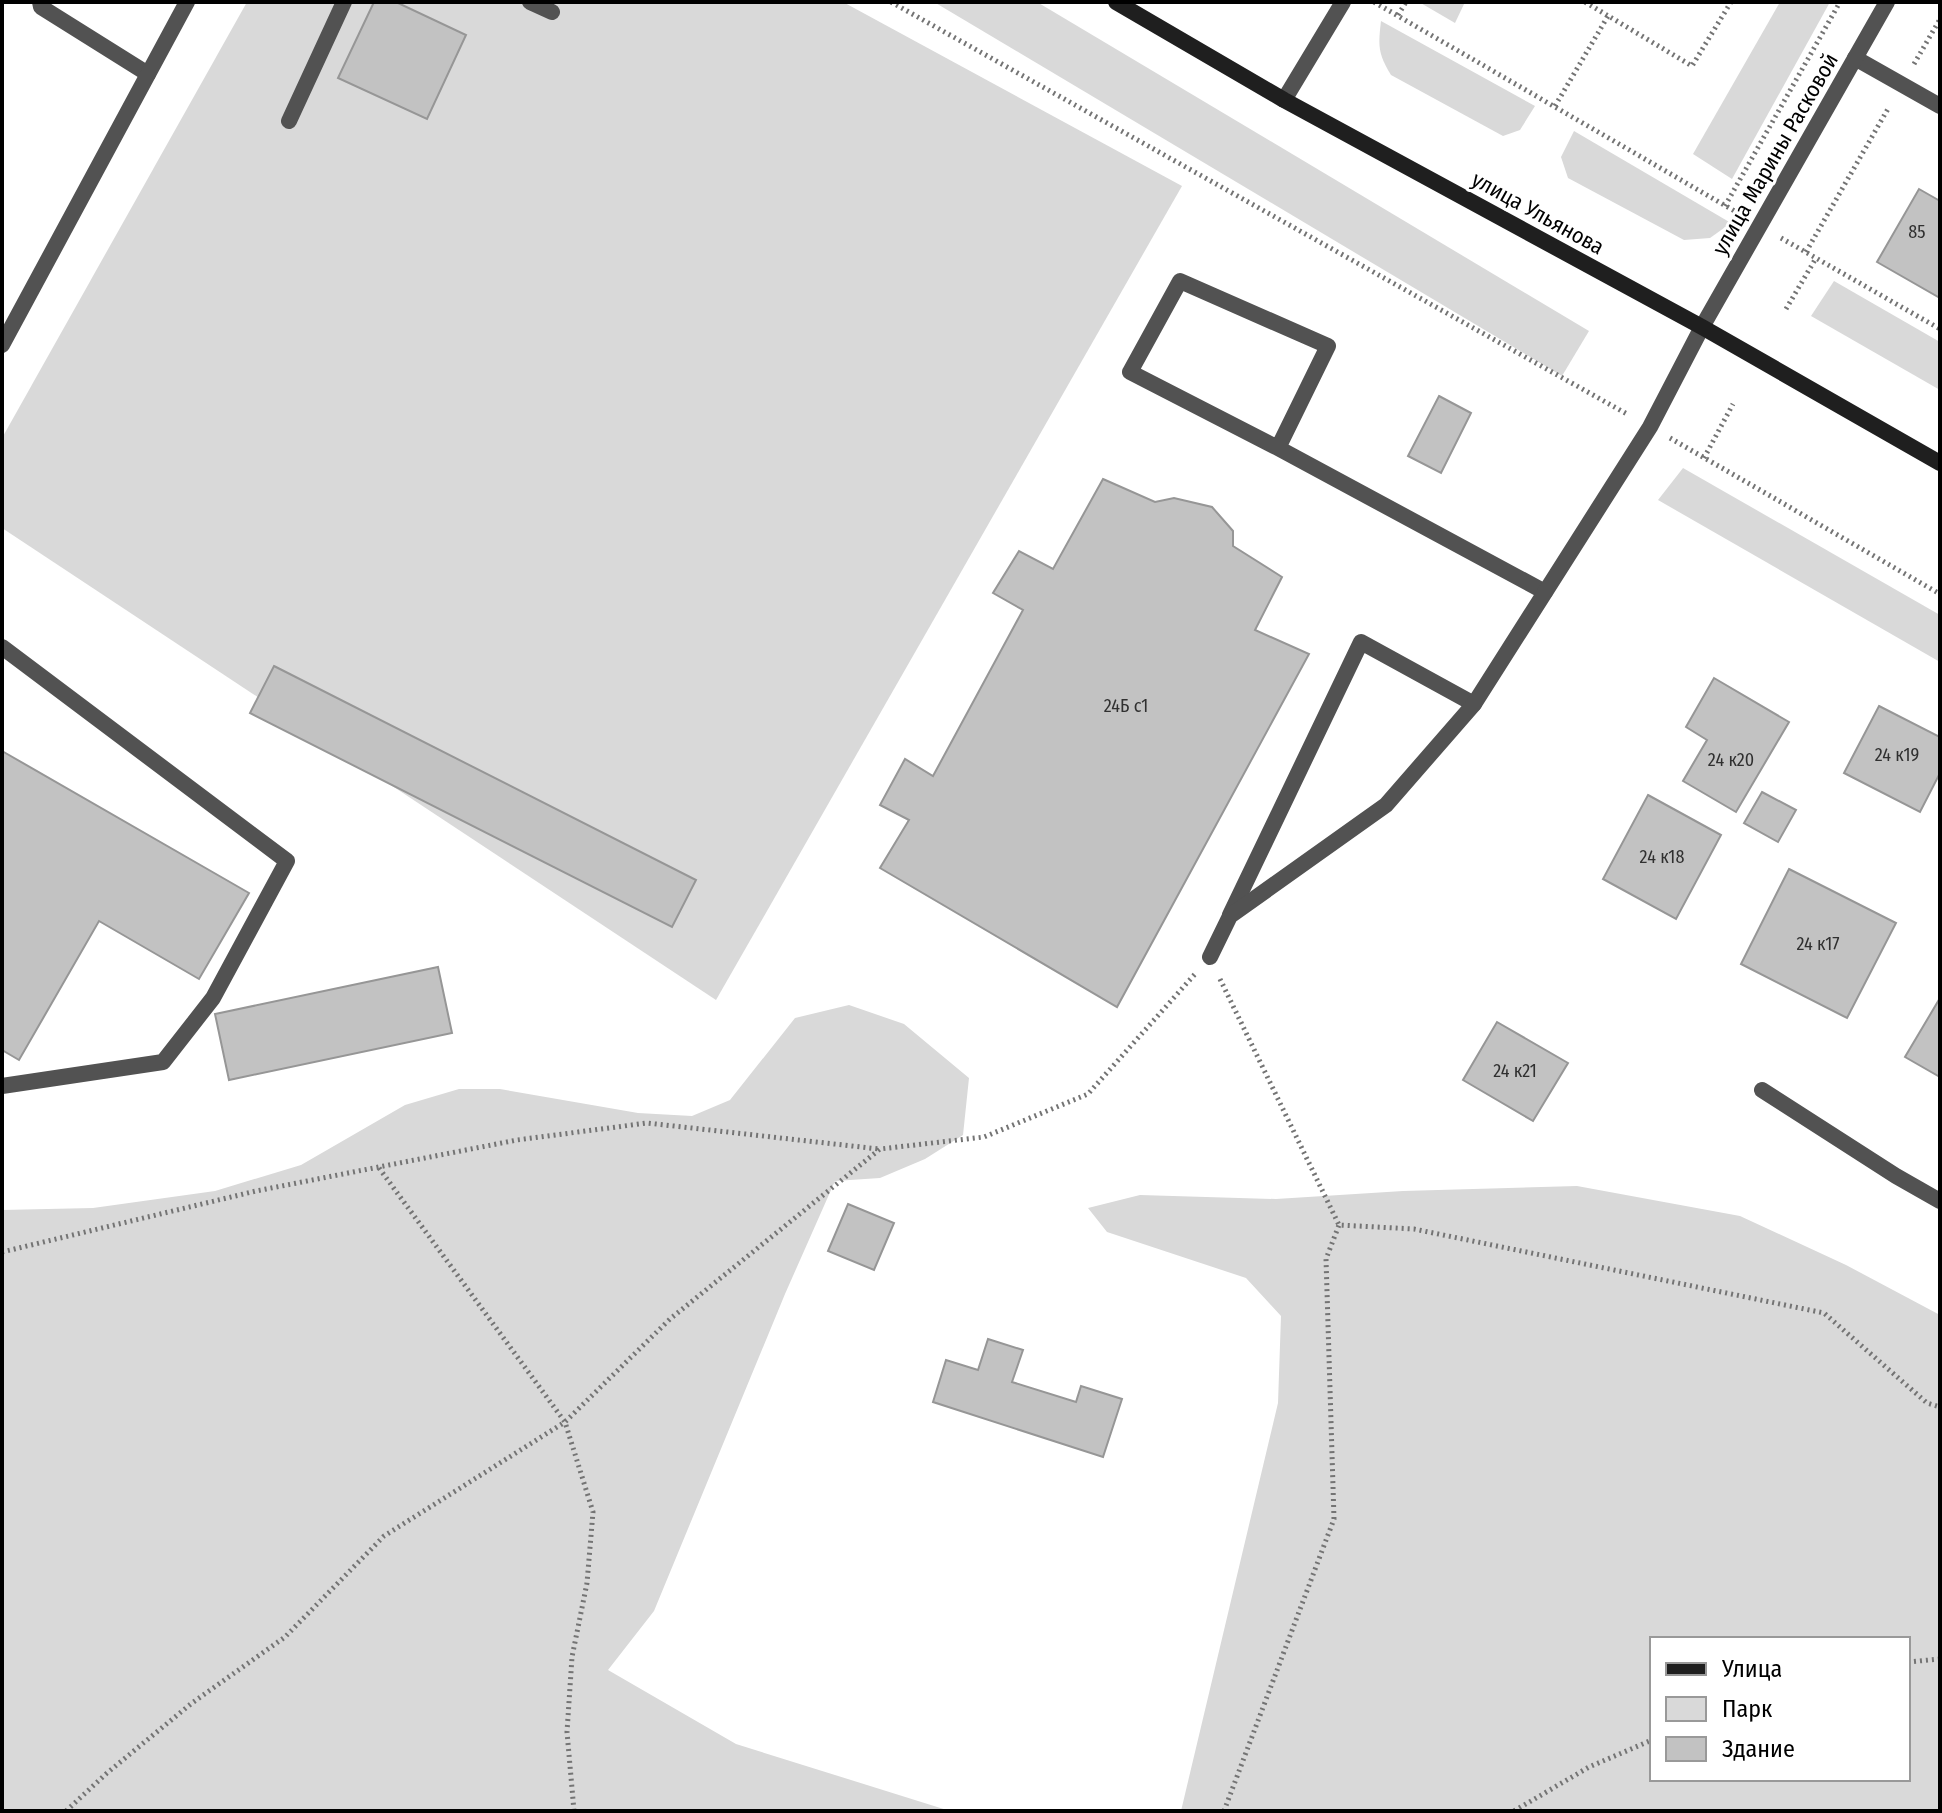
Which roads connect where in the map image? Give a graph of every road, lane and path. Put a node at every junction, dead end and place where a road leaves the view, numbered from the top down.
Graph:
1 (40, 2) edge
2 (187, 2) edge
3 (344, 2) edge
4 (530, 2) edge
5 (891, 2) edge
6 (1116, 2) edge
7 (1343, 2) edge
8 (1374, 2) edge
9 (1406, 2) edge
10 (1585, 2) edge
11 (1731, 2) edge
12 (1840, 2) edge
13 (1887, 2) edge
14 (552, 12) dead end
15 (1398, 15) junction
16 (1608, 16) junction
17 (1940, 19) edge
18 (1855, 58) junction
19 (148, 74) junction
20 (1902, 84) junction
21 (1284, 100) junction
22 (1555, 106) junction
23 (1940, 106) edge
24 (289, 121) dead end
25 (1725, 206) junction
26 (1759, 226) junction
27 (1806, 252) junction
28 (1816, 258) junction
29 (1786, 309) dead end
30 (1702, 327) junction
31 (1940, 329) edge
32 (2, 345) edge
33 (1733, 404) dead end
34 (1650, 427) junction
35 (1278, 448) junction
36 (1704, 458) junction
37 (1940, 463) edge
38 (1545, 592) junction
39 (1940, 594) edge
40 (2, 647) edge
41 (1474, 704) junction
42 (1230, 916) junction
43 (1210, 957) junction
44 (2, 1086) edge
45 (1762, 1090) dead end
46 (880, 1149) junction
47 (379, 1168) junction
48 (1940, 1201) edge
49 (1339, 1225) junction
50 (2, 1252) edge
51 (1940, 1407) edge
52 (565, 1422) junction
53 (1940, 1659) edge
54 (1910, 1662) edge
55 (1650, 1741) edge
56 (66, 1811) edge
57 (574, 1811) edge
58 (1224, 1811) edge
59 (1514, 1811) edge

1 - 19 street
2 - 19 street
3 - 24 street
4 - 14 street
5 - 34 path
6 - 21 main road, улица Ульянова
7 - 21 street
8 - 15 path
9 - 15 path
10 - 16 path
11 - 16 path
12 - 25 path
13 - 18 street, улица Марины Расковой
15 - 22 path
16 - 22 path
17 - 20 path
18 - 20 street
18 - 26 street, улица Марины Расковой
19 - 32 street
20 - 23 street
20 - 27 path
21 - 30 main road, улица Ульянова
22 - 25 path
25 - 26 path
26 - 27 path
26 - 30 street, улица Марины Расковой
27 - 28 path
28 - 29 path
28 - 31 path
30 - 34 street, улица Марины Расковой
30 - 37 main road, улица Ульянова
33 - 36 path
34 - 36 path
34 - 38 street, улица Марины Расковой
35 - 35 street
35 - 38 street
36 - 39 path
38 - 41 street, улица Марины Расковой
40 - 44 street
41 - 42 street, улица Марины Расковой
41 - 42 street
42 - 43 street
43 - 46 path
43 - 49 path
45 - 48 street
46 - 47 path
46 - 52 path
47 - 50 path
47 - 52 path
49 - 51 path
49 - 58 path
52 - 56 path
52 - 57 path
53 - 54 path
55 - 59 path

